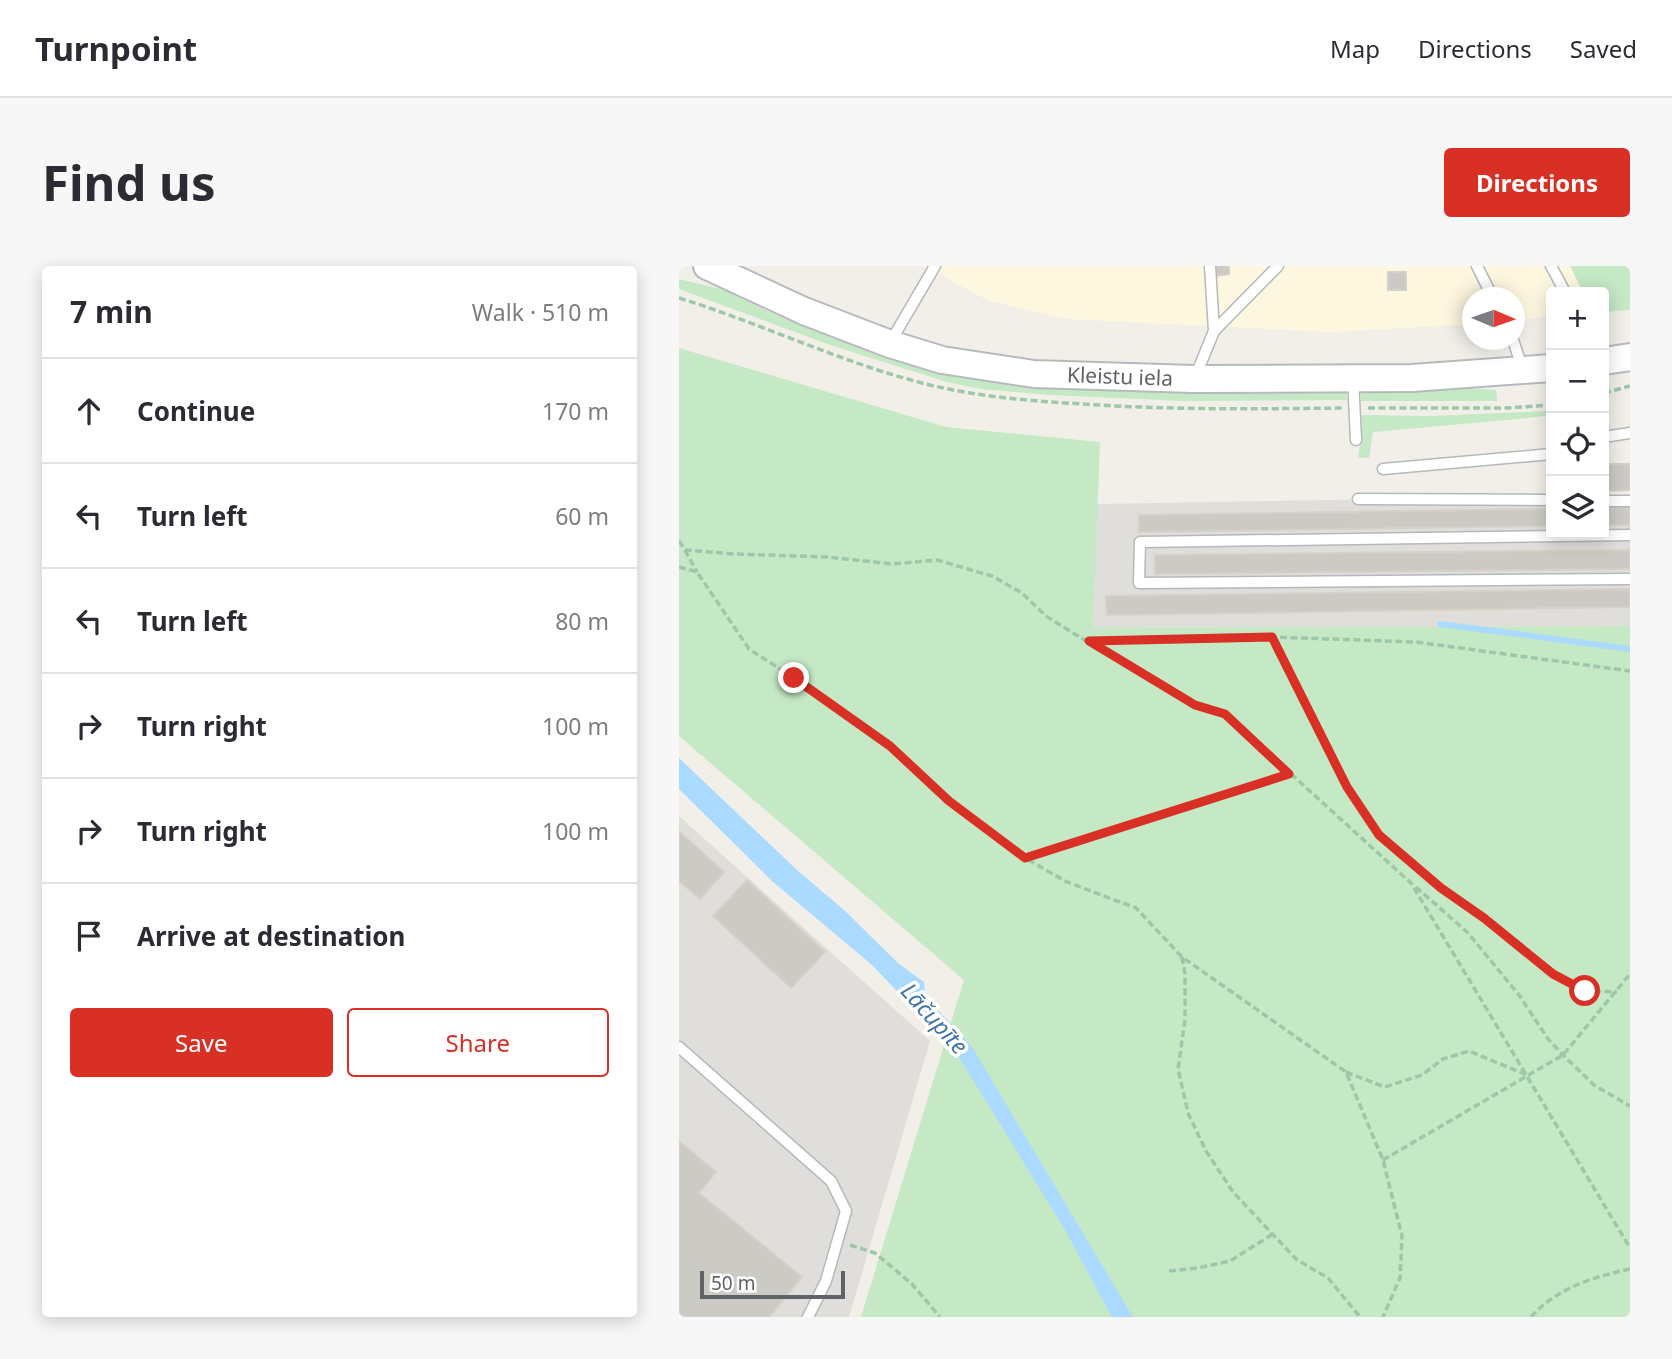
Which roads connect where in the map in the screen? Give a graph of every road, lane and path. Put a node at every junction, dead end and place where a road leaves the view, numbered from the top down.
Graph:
1 (707, 266) edge
2 (935, 266) edge
3 (1210, 266) edge
4 (1278, 266) edge
5 (1477, 266) edge
6 (1551, 266) edge
7 (1488, 287) edge
8 (1563, 287) edge
9 (1214, 331) junction
10 (890, 344) junction
11 (1515, 350) edge
12 (1630, 357) edge
13 (1609, 360) edge
14 (1546, 371) edge
15 (1353, 378) junction
16 (1194, 379) junction
17 (1522, 383) junction
18 (1630, 386) edge
19 (1609, 392) edge
20 (1521, 407) dead end
21 (1630, 433) edge
22 (1609, 436) edge
23 (1356, 440) dead end
24 (1546, 454) edge
25 (1383, 469) dead end
26 (1358, 499) dead end
27 (1546, 500) edge
28 (1609, 501) edge
29 (1630, 501) edge
30 (1630, 535) edge
31 (679, 541) edge
32 (685, 550) junction
33 (679, 567) edge
34 (697, 572) junction
35 (1630, 579) edge
36 (1272, 637) junction
37 (1089, 641) junction
38 (1630, 671) edge
39 (1289, 774) junction
40 (1025, 858) junction
41 (1411, 883) junction
42 (1182, 957) junction
43 (1630, 974) edge
44 (1617, 992) junction
45 (679, 1047) edge
46 (1563, 1055) junction
47 (1346, 1072) junction
48 (1527, 1075) junction
49 (1630, 1107) edge
50 (1383, 1160) junction
51 (1273, 1234) junction
52 (838, 1241) junction
53 (1630, 1248) edge
54 (1630, 1269) edge
55 (1169, 1271) dead end
56 (808, 1317) edge
57 (940, 1317) edge
58 (1360, 1317) edge
59 (1384, 1317) edge
60 (1531, 1317) edge

1 - 10 main road, Kleistu iela
2 - 10 lane
3 - 9 lane
4 - 9 lane
5 - 7 lane
6 - 8 lane
9 - 16 lane
10 - 16 main road, Kleistu iela
11 - 17 lane
12 - 13 main road
14 - 17 main road, Kleistu iela
15 - 16 main road, Kleistu iela
15 - 17 main road, Kleistu iela
15 - 23 lane
17 - 20 path
18 - 19 path
21 - 22 lane
24 - 25 lane
26 - 27 lane
28 - 29 lane
30 - 35 lane
31 - 32 path
32 - 34 path
32 - 37 path
33 - 34 path
34 - 40 path
36 - 37 path
36 - 38 path
36 - 44 path
37 - 39 path
39 - 40 path
39 - 41 path
40 - 42 path
41 - 46 path
41 - 48 path
42 - 47 path
42 - 51 path
43 - 44 path
44 - 46 path
45 - 52 lane
46 - 48 path
46 - 49 path
47 - 48 path
47 - 50 path
48 - 50 path
48 - 53 path
50 - 59 path
51 - 55 path
51 - 58 path
52 - 56 lane
52 - 57 path
54 - 60 path

